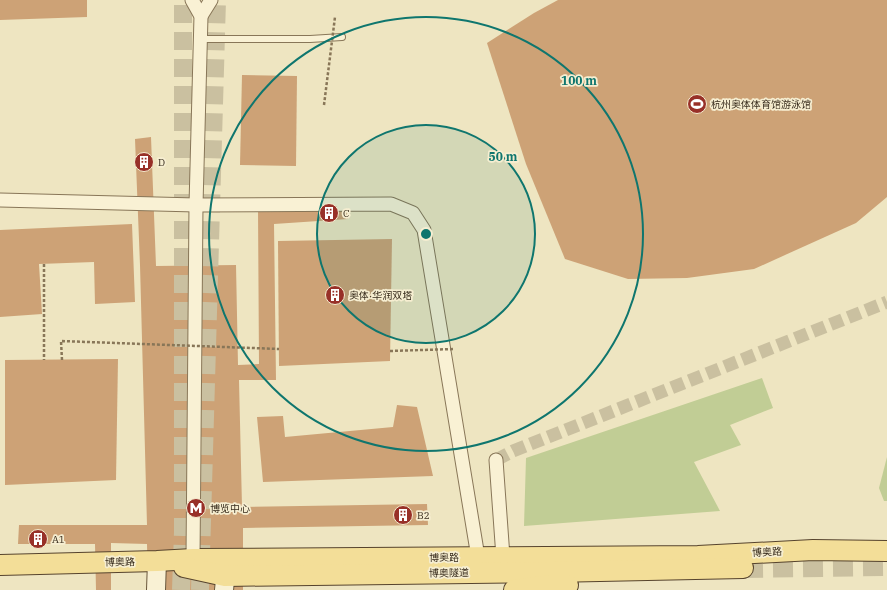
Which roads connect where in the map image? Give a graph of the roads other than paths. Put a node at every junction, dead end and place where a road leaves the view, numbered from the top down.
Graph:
1 (192, 0) edge
2 (211, 0) edge
3 (201, 16) junction
4 (342, 36) dead end
5 (200, 39) junction
6 (0, 200) edge
7 (196, 205) junction
8 (496, 460) dead end
9 (887, 551) edge
10 (478, 557) junction
11 (502, 557) junction
12 (192, 559) junction
13 (157, 561) junction
14 (0, 565) edge
15 (225, 575) edge
16 (156, 590) edge
17 (514, 590) edge

1 - 3 street
2 - 3 street
3 - 5 street
4 - 5 lane
5 - 7 street
6 - 7 street
7 - 10 street
7 - 12 street
8 - 11 street
9 - 11 main road, 博奥路
10 - 11 main road, 博奥路
10 - 15 main road, 博奥路
12 - 13 main road, 博奥路
12 - 15 main road, 博奥路
13 - 14 main road, 博奥路
13 - 15 main road, 博奥隧道
13 - 16 main road
15 - 17 main road, 博奥隧道

